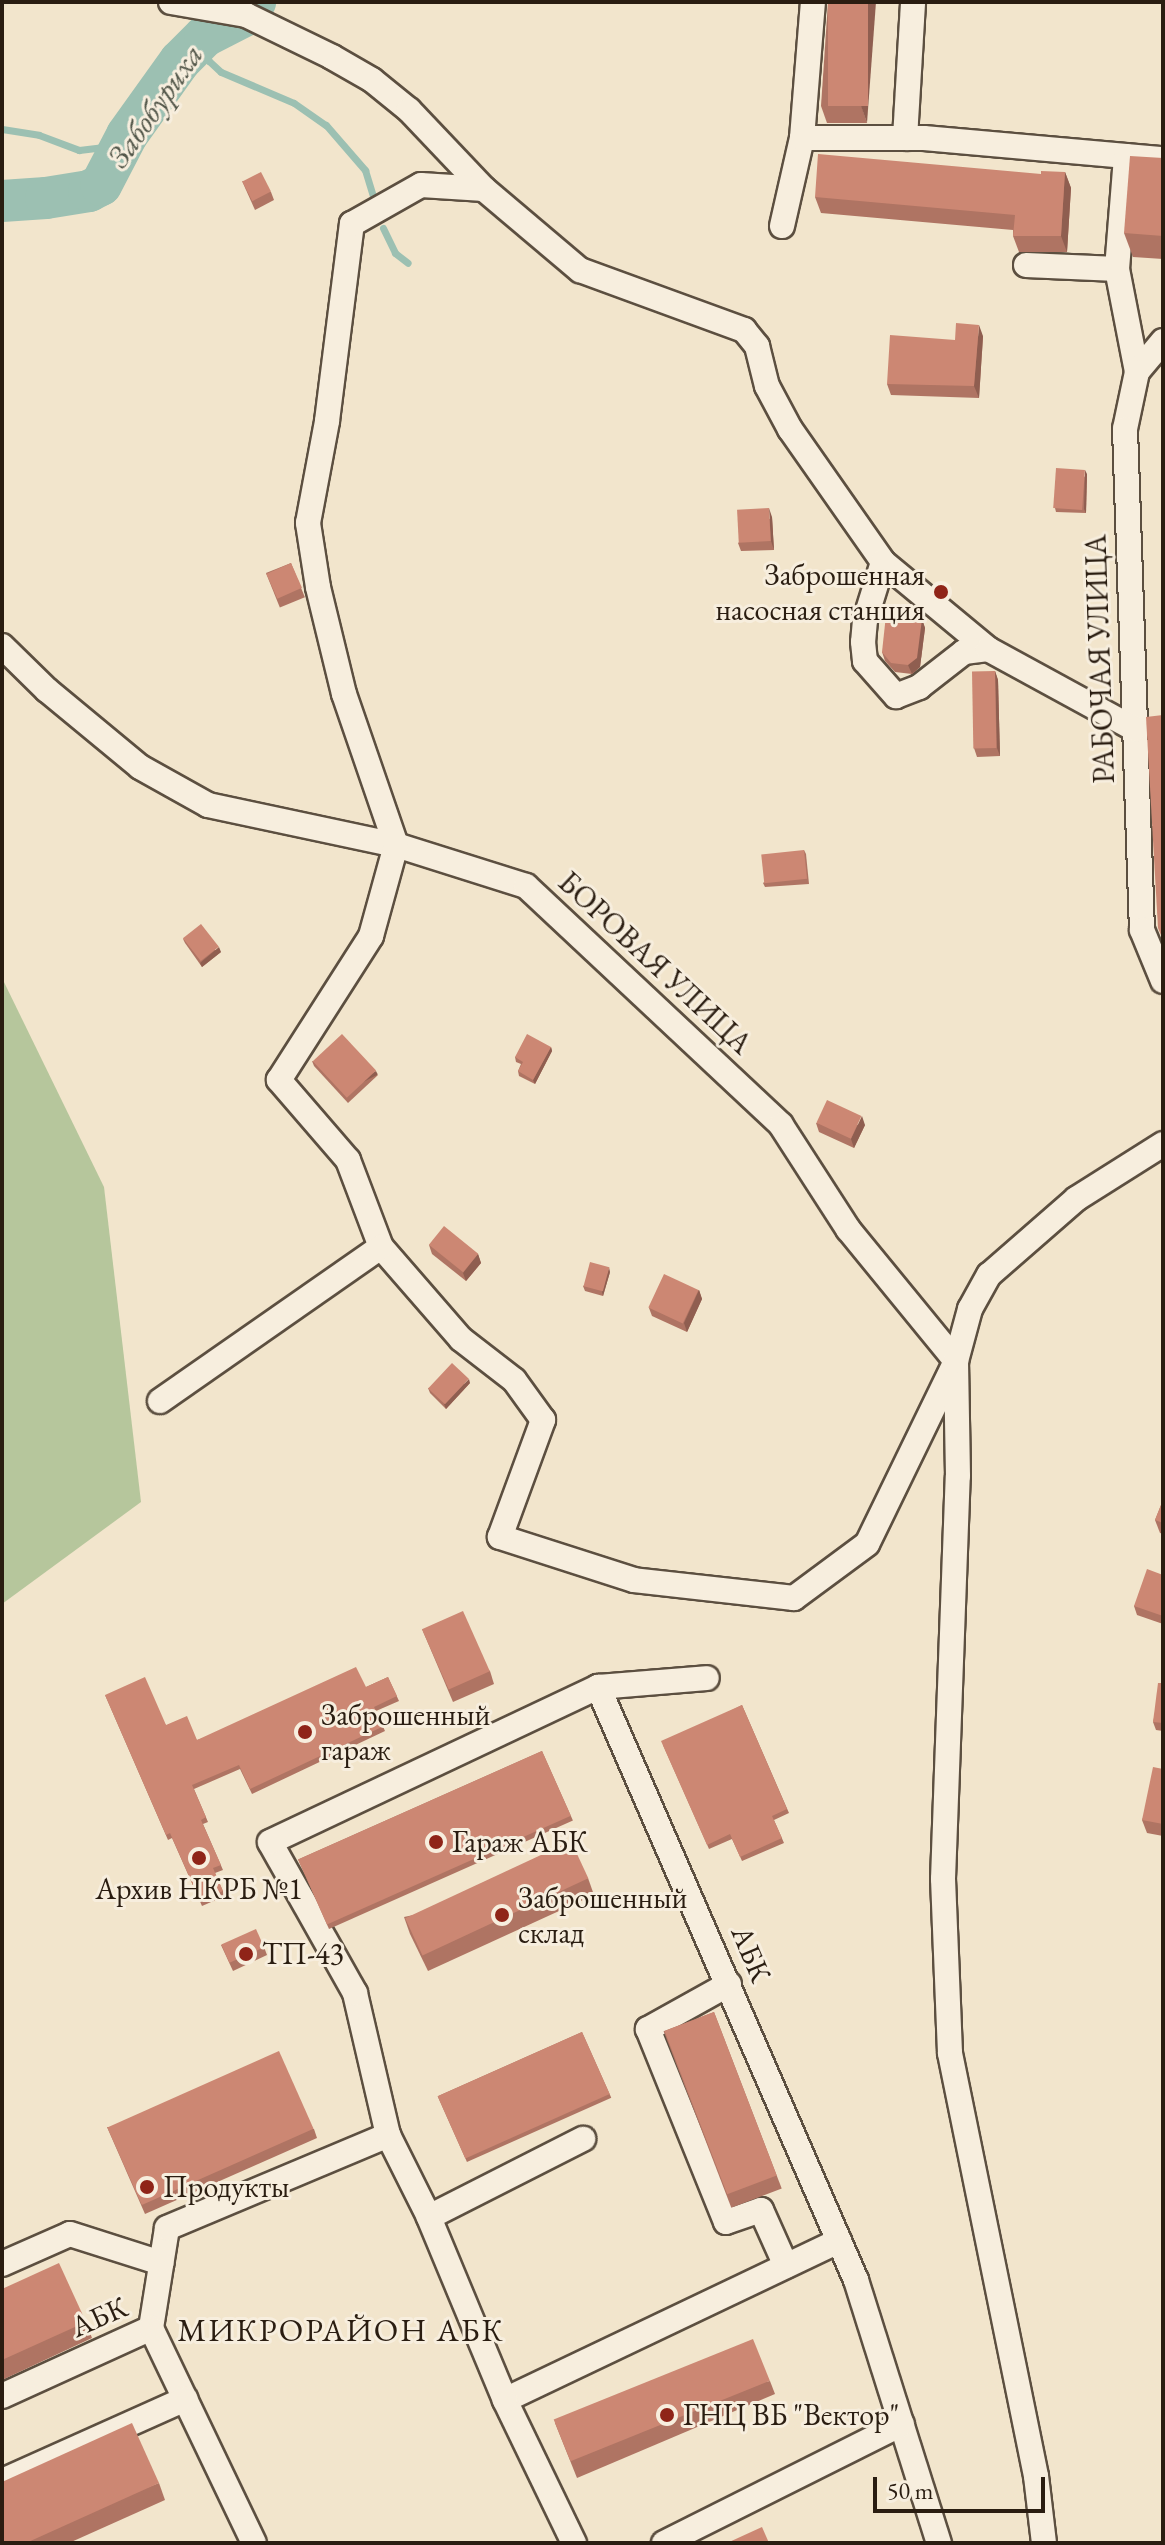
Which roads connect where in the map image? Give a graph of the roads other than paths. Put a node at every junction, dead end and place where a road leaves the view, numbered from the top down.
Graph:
1 (813, 2) edge
2 (913, 2) edge
3 (178, 3) edge
4 (802, 138) junction
5 (905, 138) junction
6 (1126, 156) junction
7 (1163, 159) edge
8 (484, 189) junction
9 (782, 226) dead end
10 (1026, 265) dead end
11 (1117, 269) junction
12 (1163, 341) edge
13 (1137, 372) junction
14 (883, 562) junction
15 (2, 646) edge
16 (988, 649) junction
17 (1135, 729) junction
18 (396, 845) junction
19 (1163, 981) edge
20 (1163, 1144) edge
21 (381, 1247) junction
22 (956, 1361) junction
23 (160, 1401) dead end
24 (707, 1678) dead end
25 (598, 1687) junction
26 (729, 1984) junction
27 (388, 2135) junction
28 (583, 2139) dead end
29 (429, 2217) junction
30 (839, 2241) junction
31 (161, 2263) junction
32 (2, 2264) edge
33 (786, 2266) junction
34 (151, 2328) junction
35 (2, 2396) edge
36 (185, 2399) junction
37 (505, 2400) junction
38 (902, 2424) junction
39 (2, 2481) edge
40 (254, 2543) edge
41 (574, 2543) edge
42 (664, 2543) edge
43 (939, 2543) edge
44 (1044, 2543) edge

1 - 4 street
2 - 5 street
3 - 8 street
4 - 5 street
4 - 9 street
5 - 6 street
6 - 7 street
6 - 11 street
8 - 14 street
8 - 18 street
10 - 11 street
11 - 13 street
12 - 13 street, РАБОЧАЯ УЛИЦА
13 - 17 street, РАБОЧАЯ УЛИЦА
14 - 16 street
14 - 16 street
15 - 18 street, БОРОВАЯ УЛИЦА
16 - 17 street
17 - 19 street, РАБОЧАЯ УЛИЦА
18 - 21 street
18 - 22 street, БОРОВАЯ УЛИЦА
20 - 22 street
21 - 22 street
21 - 23 street
22 - 44 street
24 - 25 street
25 - 26 street, АБК
25 - 27 street
26 - 30 street, АБК
26 - 33 street
27 - 29 street
27 - 31 street
28 - 29 street
29 - 37 street
30 - 33 street
30 - 38 street, АБК
31 - 32 street
31 - 34 street
33 - 37 street
34 - 35 street, АБК
34 - 36 street, АБК
36 - 39 street
36 - 40 street, АБК
37 - 41 street
38 - 42 street
38 - 43 street, АБК

